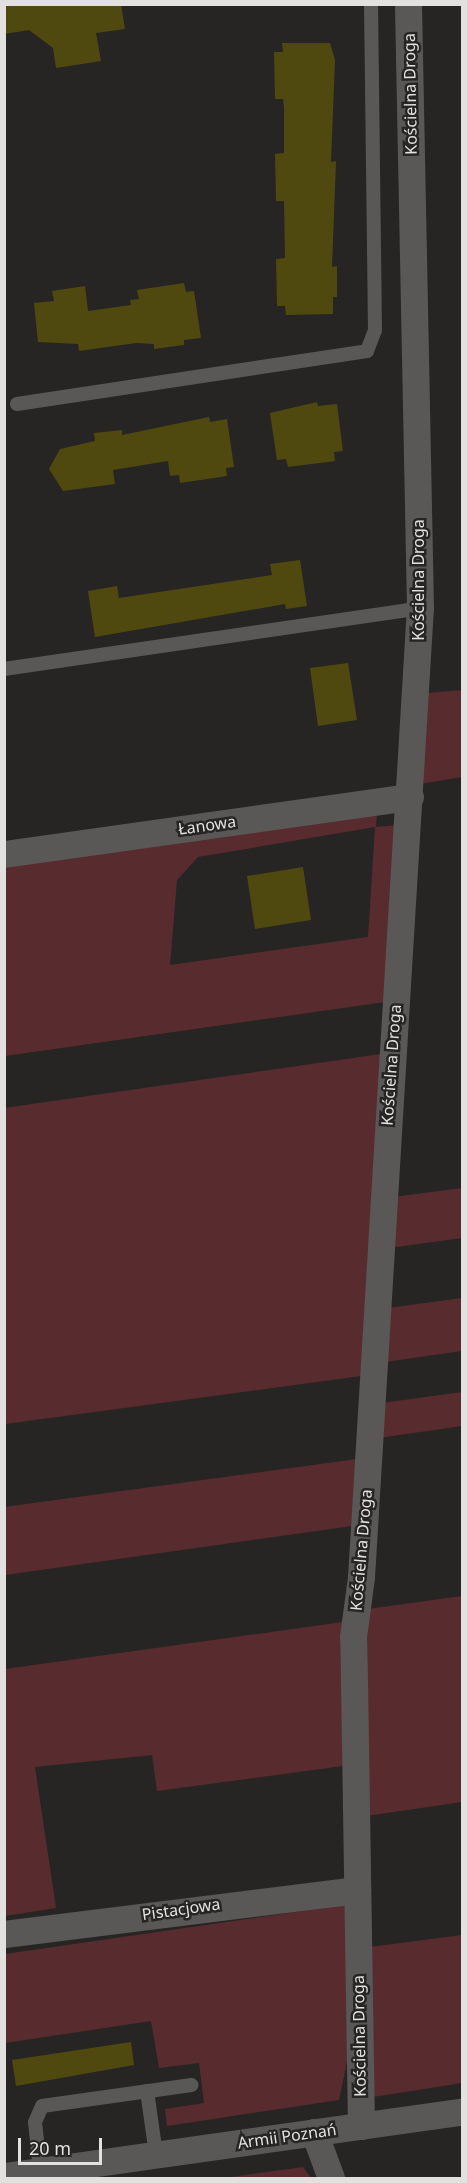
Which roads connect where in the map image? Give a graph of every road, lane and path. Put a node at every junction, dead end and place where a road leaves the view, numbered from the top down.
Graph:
1 (371, 4) edge
2 (408, 4) edge
3 (17, 404) dead end
4 (420, 608) junction
5 (4, 669) edge
6 (410, 797) junction
7 (4, 854) edge
8 (357, 1890) junction
9 (4, 1934) edge
10 (192, 2085) dead end
11 (147, 2091) junction
12 (462, 2112) edge
13 (361, 2126) junction
14 (314, 2133) junction
15 (156, 2154) junction
16 (40, 2170) junction
17 (4, 2176) edge
18 (331, 2178) edge

1 - 3 lane
2 - 4 street, Kościelna Droga
4 - 5 lane
4 - 6 street, Kościelna Droga
6 - 7 street, Łanowa
6 - 8 street, Kościelna Droga
8 - 9 street, Pistacjowa
8 - 13 street, Kościelna Droga
10 - 11 lane
11 - 15 lane
11 - 16 lane
12 - 13 street, Armii Poznań
13 - 14 street, Armii Poznań
14 - 15 street, Armii Poznań
14 - 18 street
15 - 16 street, Armii Poznań
16 - 17 street, Armii Poznań

